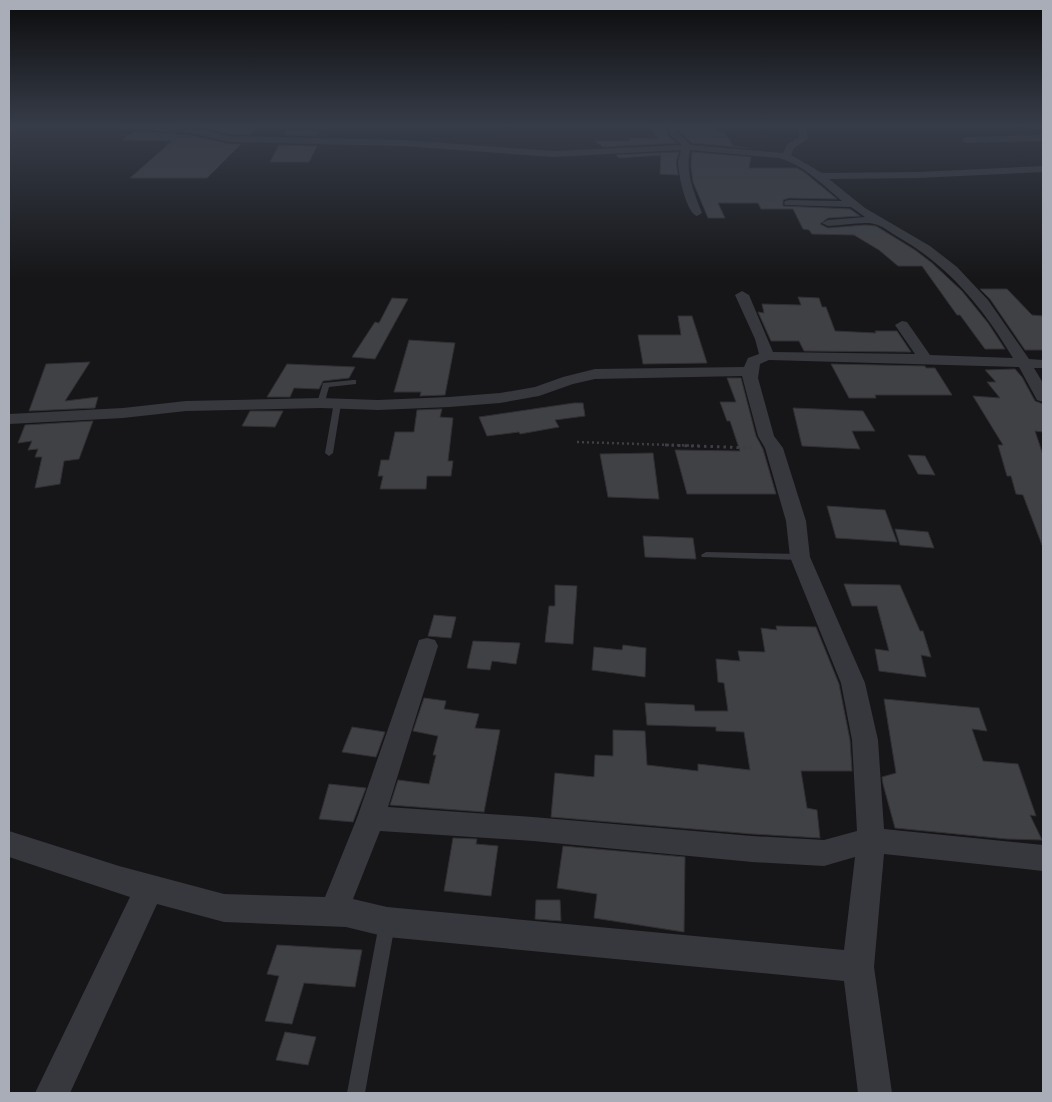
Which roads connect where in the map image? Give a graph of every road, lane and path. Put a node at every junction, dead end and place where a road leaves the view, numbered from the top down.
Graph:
1 (684, 176) edge
2 (820, 176) edge
3 (789, 203) dead end
4 (852, 204) junction
5 (698, 213) dead end
6 (878, 220) junction
7 (828, 223) dead end
8 (742, 295) dead end
9 (902, 325) dead end
10 (926, 359) junction
11 (1024, 361) junction
12 (758, 364) junction
13 (1043, 364) edge
14 (353, 382) dead end
15 (1043, 397) edge
16 (321, 403) junction
17 (337, 404) junction
18 (9, 419) edge
19 (578, 442) dead end
20 (774, 448) junction
21 (330, 453) dead end
22 (706, 555) dead end
23 (800, 557) junction
24 (427, 646) dead end
25 (371, 818) junction
26 (871, 840) junction
27 (9, 844) edge
28 (1043, 858) edge
29 (149, 888) junction
30 (334, 911) junction
31 (388, 922) junction
32 (858, 967) junction
33 (52, 1093) edge
34 (356, 1093) edge
35 (875, 1093) edge

1 - 5 street
2 - 4 street
3 - 4 street
4 - 6 street
6 - 7 street
6 - 11 street
8 - 12 street
9 - 10 street
10 - 11 street
10 - 12 street
11 - 13 street
11 - 15 street
12 - 17 street
12 - 20 street
14 - 16 lane
16 - 17 street
16 - 18 street
17 - 21 lane
19 - 20 path
20 - 23 street
22 - 23 lane
23 - 26 street
24 - 25 street
25 - 26 street
25 - 30 street
26 - 28 street
26 - 32 street
27 - 29 street
29 - 30 street
29 - 33 street
30 - 31 street
31 - 32 street
31 - 34 lane
32 - 35 street

